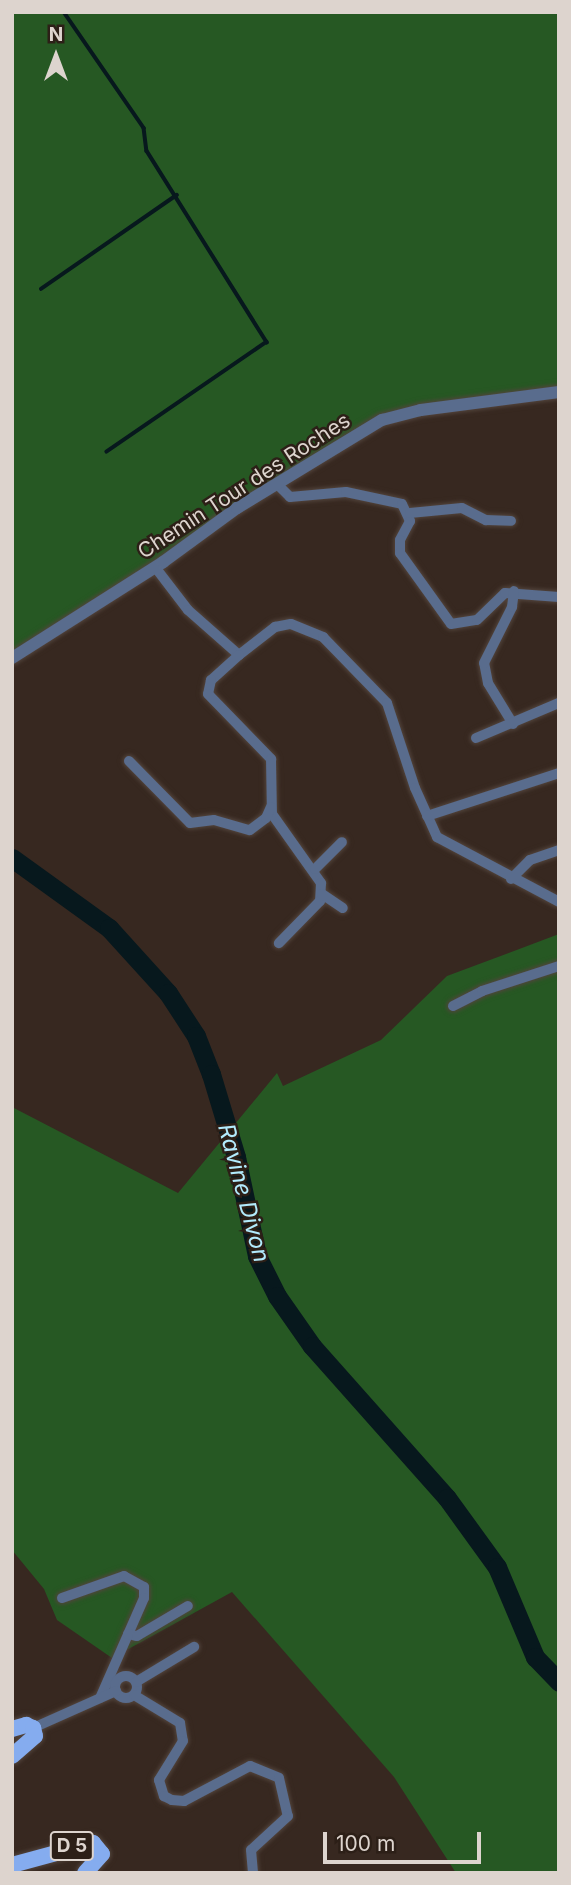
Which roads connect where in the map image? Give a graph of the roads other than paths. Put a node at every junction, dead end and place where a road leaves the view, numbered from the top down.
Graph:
1 (559, 392) edge
2 (278, 485) junction
3 (410, 513) junction
4 (511, 521) dead end
5 (155, 567) junction
6 (514, 591) junction
7 (559, 597) edge
8 (239, 655) junction
9 (12, 658) edge
10 (559, 703) edge
11 (513, 724) junction
12 (475, 738) dead end
13 (129, 761) dead end
14 (559, 773) edge
15 (271, 806) junction
16 (427, 817) junction
17 (342, 842) dead end
18 (559, 850) edge
19 (315, 869) junction
20 (511, 879) junction
21 (322, 894) junction
22 (559, 902) edge
23 (343, 908) dead end
24 (279, 943) dead end
25 (559, 966) edge
26 (453, 1006) dead end
27 (62, 1598) dead end
28 (188, 1606) dead end
29 (128, 1634) junction
30 (194, 1647) dead end
31 (136, 1682) junction
32 (116, 1691) junction
33 (134, 1695) junction
34 (100, 1698) junction
35 (33, 1728) junction
36 (12, 1729) edge
37 (12, 1756) edge
38 (12, 1865) edge
39 (85, 1873) edge
40 (253, 1873) edge

1 - 2 street, Chemin Tour des Roches
2 - 3 street
2 - 5 street, Chemin Tour des Roches
3 - 4 street
3 - 6 street
5 - 8 street
5 - 9 street, Chemin Tour des Roches
6 - 7 street
6 - 11 street
8 - 15 street
8 - 16 street
10 - 11 street
11 - 12 street
13 - 15 street
14 - 16 street
15 - 19 street
16 - 20 street
17 - 19 street
18 - 20 street
19 - 21 street
20 - 22 street
21 - 23 street
21 - 24 street
25 - 26 street
27 - 29 street
28 - 29 street
29 - 34 street
30 - 31 street
31 - 32 street
31 - 33 street
32 - 33 street
32 - 34 street
33 - 40 street
34 - 35 street
35 - 36 main road
35 - 37 main road
38 - 39 main road, D 5

